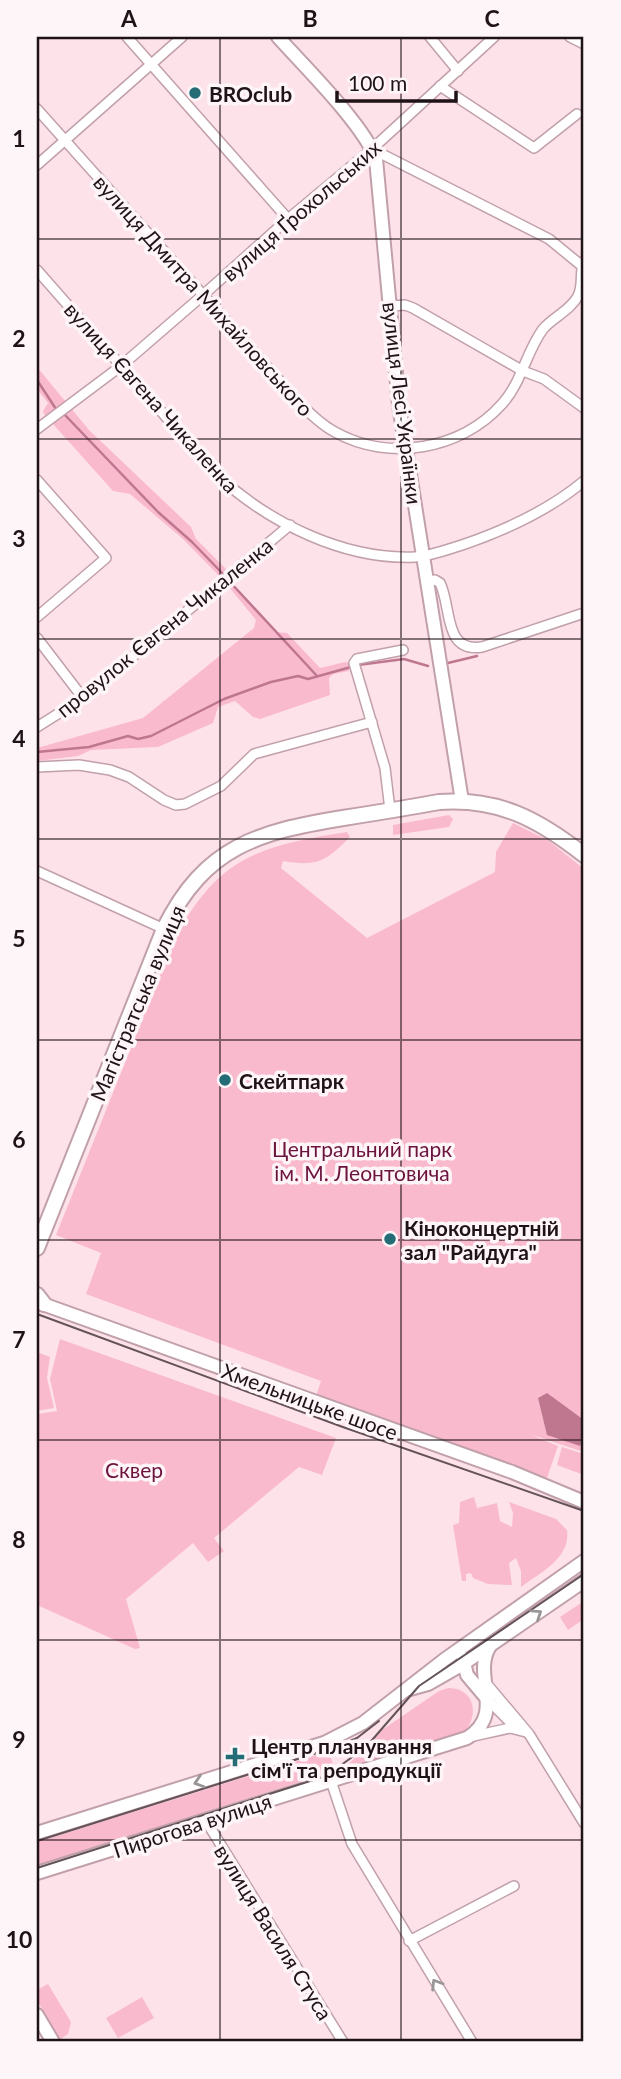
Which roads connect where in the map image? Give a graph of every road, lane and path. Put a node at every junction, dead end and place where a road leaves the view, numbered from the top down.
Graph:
1 (127, 37) edge
2 (182, 37) edge
3 (278, 37) edge
4 (430, 37) edge
5 (494, 37) edge
6 (570, 37) edge
7 (584, 44) edge
8 (151, 65) junction
9 (458, 71) junction
10 (440, 86) junction
11 (37, 109) edge
12 (577, 114) dead end
13 (65, 140) junction
14 (372, 149) junction
15 (37, 165) edge
16 (288, 219) junction
17 (583, 263) edge
18 (37, 270) edge
19 (202, 296) junction
20 (391, 306) junction
21 (121, 366) junction
22 (523, 371) junction
23 (584, 408) edge
24 (37, 429) edge
25 (406, 449) junction
26 (37, 480) edge
27 (584, 481) edge
28 (290, 525) junction
29 (424, 556) junction
30 (428, 581) junction
31 (584, 613) edge
32 (37, 617) edge
33 (37, 638) edge
34 (404, 650) dead end
35 (83, 698) junction
36 (372, 722) junction
37 (37, 727) edge
38 (37, 767) edge
39 (462, 801) junction
40 (390, 810) junction
41 (584, 855) edge
42 (37, 871) edge
43 (164, 929) junction
44 (37, 1248) edge
45 (39, 1300) edge
46 (584, 1503) edge
47 (584, 1548) edge
48 (579, 1565) edge
49 (584, 1581) edge
50 (490, 1646) junction
51 (463, 1647) junction
52 (447, 1666) junction
53 (465, 1669) junction
54 (486, 1683) junction
55 (488, 1700) junction
56 (516, 1728) junction
57 (526, 1732) junction
58 (467, 1738) junction
59 (331, 1781) junction
60 (206, 1821) junction
61 (584, 1823) edge
62 (37, 1833) edge
63 (37, 1873) edge
64 (513, 1886) dead end
65 (409, 1941) junction
66 (37, 2015) edge
67 (53, 2042) edge
68 (343, 2042) edge
69 (472, 2042) edge

1 - 8 street
2 - 8 street
3 - 14 main road, вулиця Лесі Українки
4 - 9 street
5 - 9 street, вулиця Ґрохольських
6 - 7 street
8 - 13 street
8 - 16 street
9 - 10 street, вулиця Ґрохольських
10 - 12 street
10 - 14 street, вулиця Ґрохольських
11 - 13 street, вулиця Дмитра Михайловського
13 - 15 street
13 - 19 street, вулиця Дмитра Михайловського
14 - 16 street, вулиця Ґрохольських
14 - 17 street
14 - 20 main road, вулиця Лесі Українки
16 - 19 street, вулиця Ґрохольських
17 - 22 street, вулиця Дмитра Михайловського
18 - 21 street, вулиця Євгена Чикаленка
19 - 21 street, вулиця Ґрохольських
19 - 25 street, вулиця Дмитра Михайловського
20 - 22 street
20 - 25 main road, вулиця Лесі Українки
21 - 24 street, вулиця Ґрохольських
21 - 28 street, вулиця Євгена Чикаленка
22 - 23 street
22 - 25 street, вулиця Дмитра Михайловського
25 - 29 main road, вулиця Лесі Українки
26 - 32 street
27 - 29 street, вулиця Євгена Чикаленка
28 - 29 street, вулиця Євгена Чикаленка
28 - 35 street, провулок Євгена Чикаленка
29 - 30 main road, вулиця Лесі Українки
30 - 31 street
30 - 39 main road, вулиця Лесі Українки
33 - 35 street
34 - 36 street
35 - 37 street, провулок Євгена Чикаленка
36 - 38 street
36 - 40 street
39 - 40 main road, Магістратська вулиця
39 - 41 main road, Магістратська вулиця
40 - 43 main road, Магістратська вулиця
42 - 43 street
43 - 44 main road, Магістратська вулиця
45 - 46 main road, Хмельницьке шосе
47 - 48 main road
48 - 51 main road, Пирогова вулиця
50 -> 49 main road
50 - 53 main road
50 - 54 main road
51 - 52 main road, Пирогова вулиця
51 - 53 main road
52 - 53 main road
52 -> 62 main road, Пирогова вулиця
53 - 54 main road
53 - 55 main road
54 - 55 main road
54 - 57 street
55 - 56 street
55 - 58 main road
56 - 57 street
56 - 58 street, Пирогова вулиця
57 - 61 street
58 - 59 main road, Пирогова вулиця
59 - 60 main road, Пирогова вулиця
59 - 65 street
60 - 63 main road, Пирогова вулиця
60 - 68 street, вулиця Василя Стуса
64 - 65 street
69 -> 65 street
66 - 67 main road

